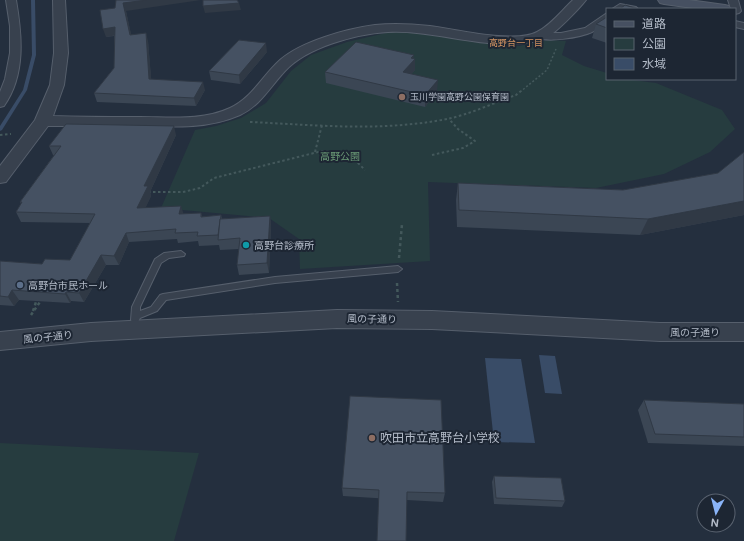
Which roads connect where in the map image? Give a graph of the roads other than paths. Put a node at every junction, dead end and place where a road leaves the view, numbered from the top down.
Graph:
1 (11, 0) edge
2 (59, 0) edge
3 (580, 0) edge
4 (664, 0) edge
5 (735, 8) edge
6 (606, 17) edge
7 (541, 36) junction
8 (0, 103) edge
9 (43, 121) junction
10 (0, 178) edge
11 (181, 254) dead end
12 (398, 269) road end
13 (133, 323) junction
14 (744, 332) edge
15 (0, 341) edge

1 - 8 street
2 - 9 street
3 - 7 street
4 - 5 main road
6 - 7 street
7 - 9 street
9 - 10 street
11 - 13 lane
12 - 13 lane
13 - 14 street, 風の子通り
13 - 15 street, 風の子通り

